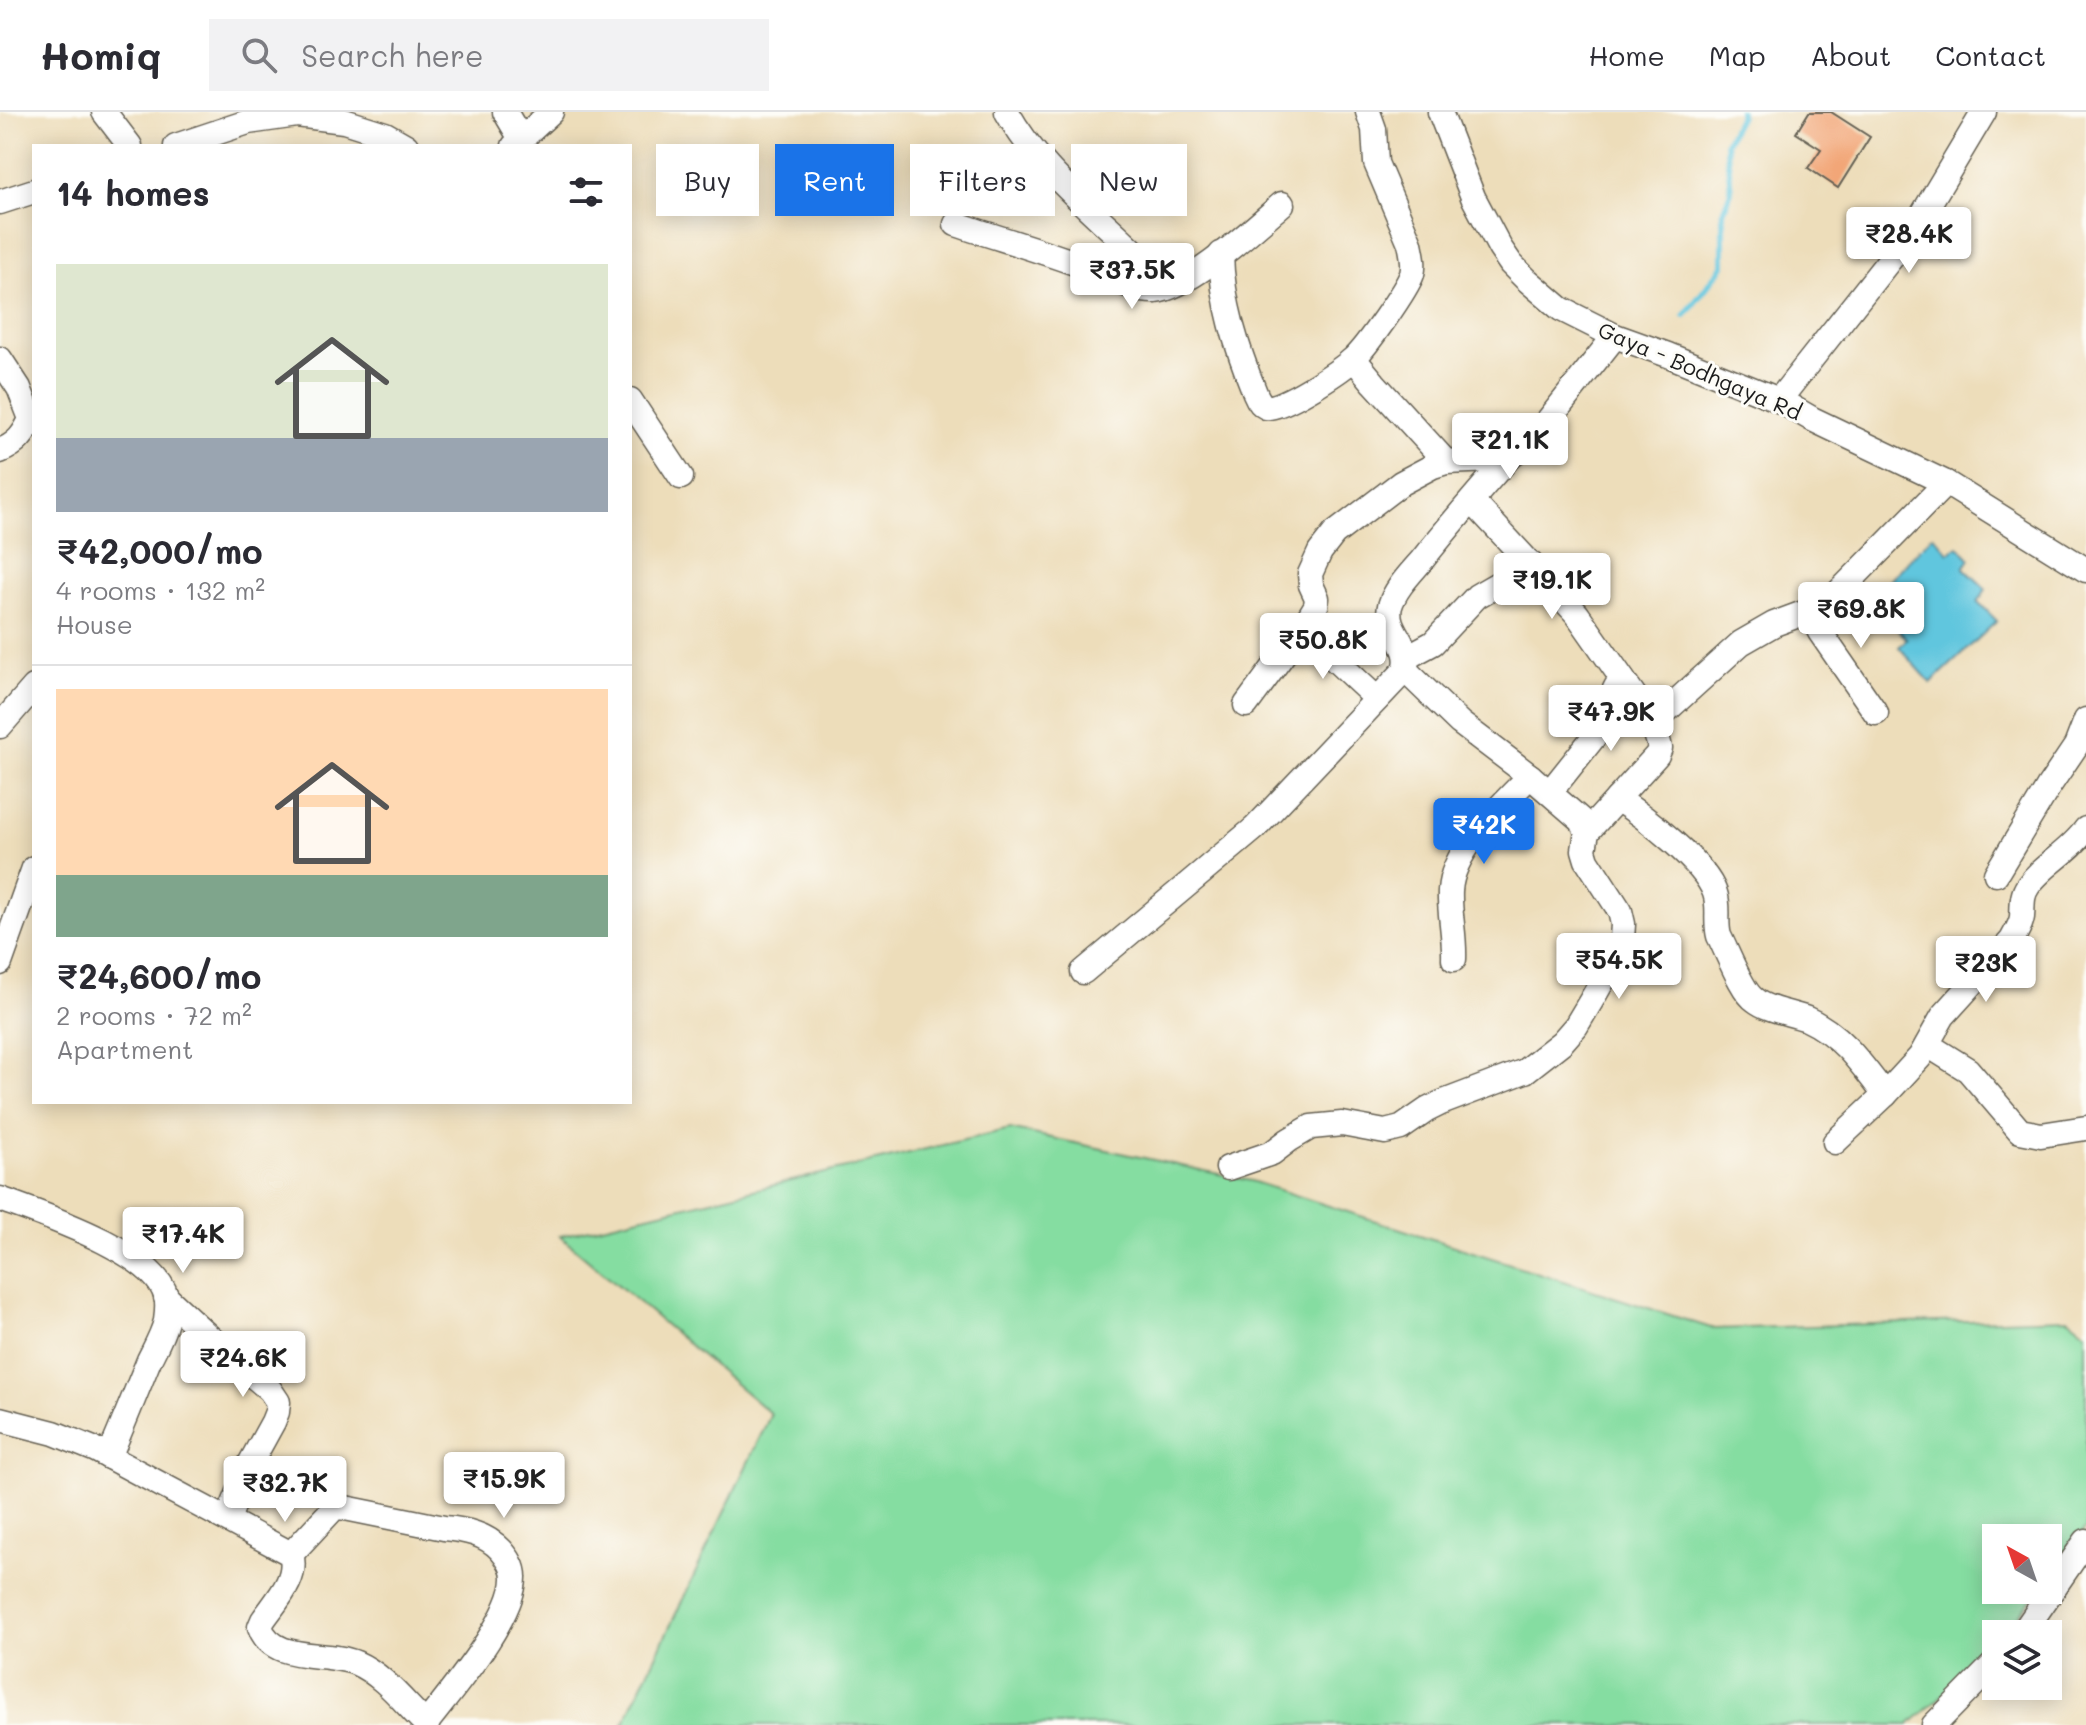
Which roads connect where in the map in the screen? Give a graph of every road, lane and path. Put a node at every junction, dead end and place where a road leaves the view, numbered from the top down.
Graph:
1 (104, 112) edge
2 (505, 112) edge
3 (551, 112) edge
4 (1007, 112) edge
5 (1368, 112) edge
6 (1440, 112) edge
7 (1984, 112) edge
8 (518, 142) edge
9 (128, 144) edge
10 (182, 144) edge
11 (402, 144) edge
12 (32, 192) edge
13 (0, 202) edge
14 (1282, 204) dead end
15 (956, 224) dead end
16 (1221, 254) junction
17 (1170, 286) junction
18 (1615, 336) junction
19 (0, 359) edge
20 (1354, 359) junction
21 (1779, 400) junction
22 (632, 403) edge
23 (0, 451) edge
24 (1510, 456) junction
25 (1446, 462) junction
26 (681, 477) dead end
27 (1946, 483) junction
28 (1472, 501) junction
29 (1530, 563) junction
30 (2086, 570) edge
31 (1809, 611) junction
32 (1302, 629) junction
33 (1406, 663) junction
34 (1622, 679) junction
35 (32, 689) edge
36 (1377, 699) junction
37 (1246, 705) dead end
38 (1876, 713) dead end
39 (2086, 720) edge
40 (1654, 724) junction
41 (0, 726) edge
42 (1530, 776) junction
43 (1550, 792) junction
44 (1617, 799) junction
45 (2086, 829) edge
46 (1587, 832) junction
47 (32, 874) edge
48 (1996, 874) dead end
49 (1454, 959) dead end
50 (0, 963) edge
51 (1083, 972) dead end
52 (1928, 1045) junction
53 (1885, 1095) junction
54 (2086, 1128) edge
55 (1835, 1142) dead end
56 (1228, 1168) dead end
57 (0, 1199) edge
58 (166, 1297) junction
59 (0, 1419) edge
60 (109, 1457) junction
61 (228, 1519) junction
62 (2086, 1541) edge
63 (291, 1554) junction
64 (2032, 1620) edge
65 (1982, 1676) edge
66 (426, 1725) edge
67 (1934, 1725) edge

1 - 9 street
2 - 8 street
3 - 8 street
4 - 17 street
5 - 20 street
6 - 18 street, Gaya - Bodhgaya Rd
7 - 21 street
10 - 11 street
12 - 13 street
14 - 16 street
15 - 17 street
16 - 17 street
16 - 20 street
18 - 21 street, Gaya - Bodhgaya Rd
18 - 24 street
19 - 23 street
20 - 25 street
21 - 27 street, Gaya - Bodhgaya Rd
22 - 26 street
24 - 25 street
24 - 28 street
25 - 32 street
27 - 30 street, Gaya - Bodhgaya Rd
27 - 31 street
28 - 29 street
28 - 33 street
29 - 33 street
29 - 34 street
31 - 38 street
31 - 40 street
32 - 36 street
32 - 37 street
33 - 36 street
33 - 42 street
34 - 40 street
34 - 43 street
35 - 41 street
36 - 51 street
39 - 48 street
40 - 44 street
42 - 43 street
42 - 49 street
43 - 46 street
44 - 46 street
44 - 53 street
45 - 52 street
46 - 56 street
47 - 50 street
52 - 53 street
52 - 54 street
53 - 55 street
57 - 58 street
58 - 60 street
58 - 61 street
59 - 60 street
60 - 61 street
61 - 63 street
62 - 64 street
63 - 66 street
63 - 66 street
65 - 67 street

